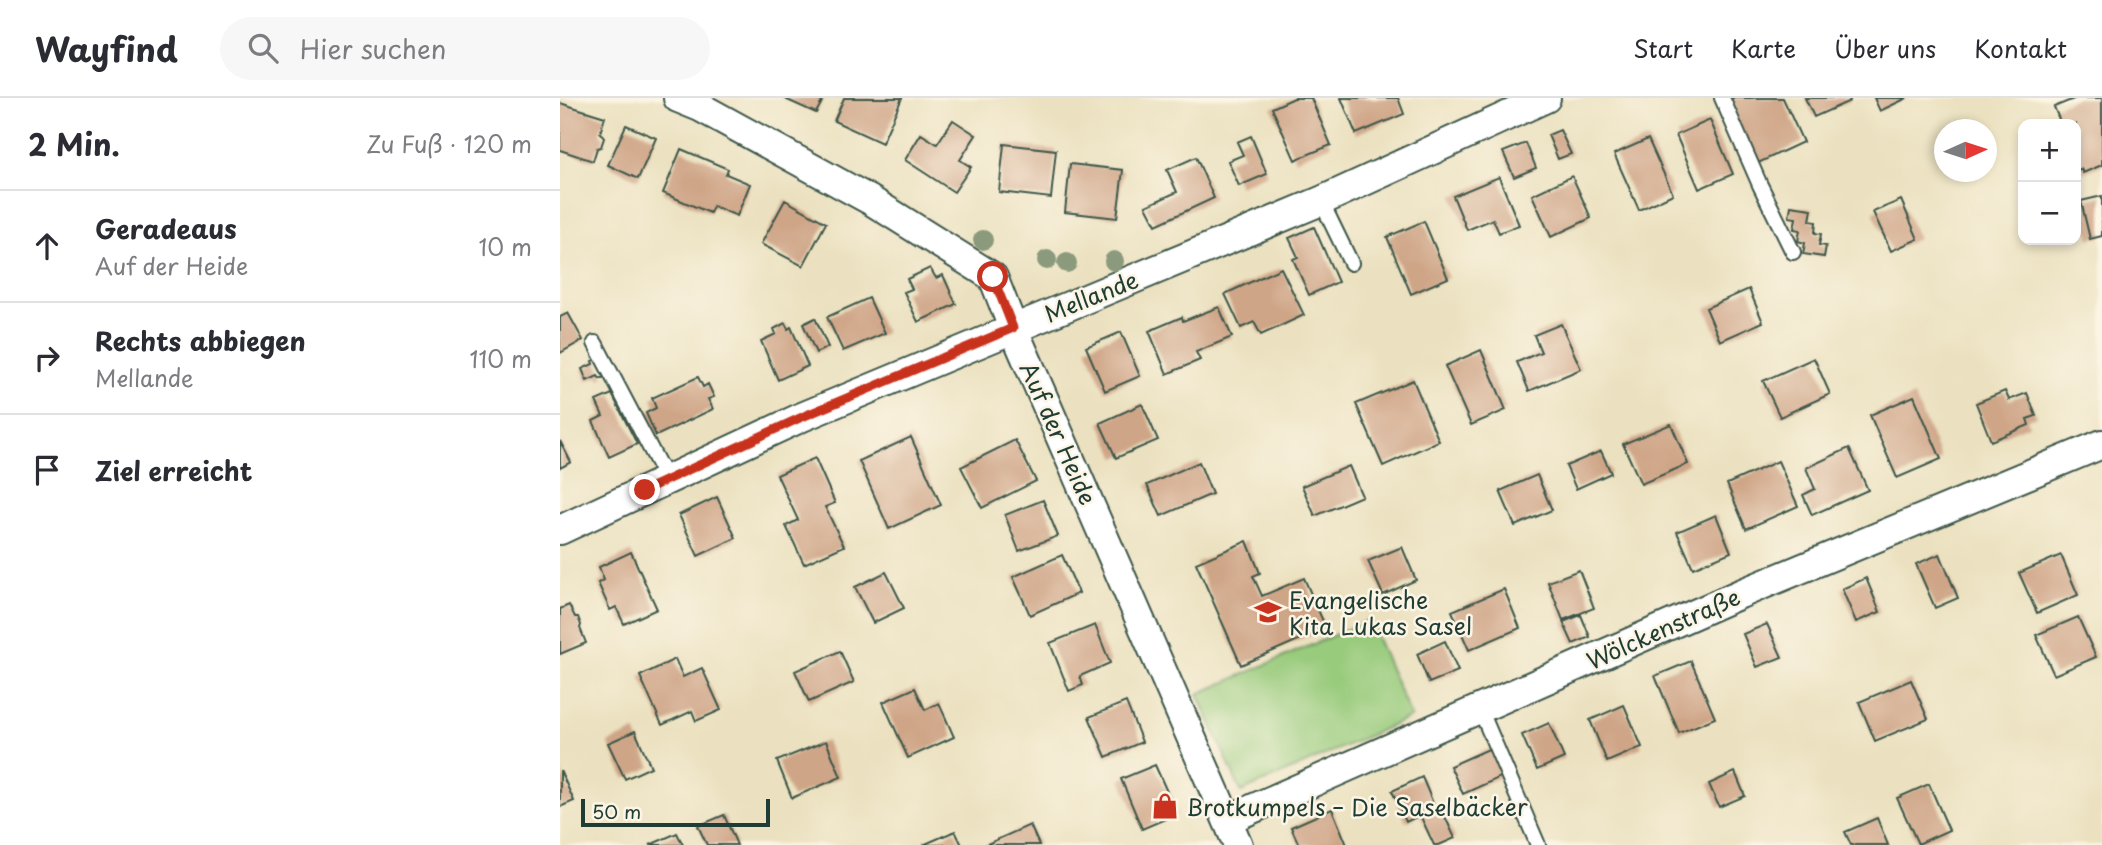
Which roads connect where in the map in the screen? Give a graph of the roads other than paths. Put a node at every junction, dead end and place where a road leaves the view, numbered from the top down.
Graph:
1 (678, 98) edge
2 (1546, 98) edge
3 (1722, 98) edge
4 (1321, 201) junction
5 (1793, 252) dead end
6 (1351, 263) dead end
7 (1013, 328) junction
8 (595, 344) dead end
9 (2102, 444) edge
10 (667, 480) junction
11 (560, 530) edge
12 (1480, 709) junction
13 (1229, 837) edge
14 (1538, 845) edge

1 - 7 street, Auf der Heide
2 - 4 street, Mellande
3 - 5 lane
4 - 6 lane
4 - 7 street, Mellande
7 - 10 street, Mellande
7 - 13 street, Auf der Heide
8 - 10 lane
9 - 12 street, Wölckenstraße
10 - 11 street, Mellande
12 - 13 street, Wölckenstraße
12 - 14 lane

